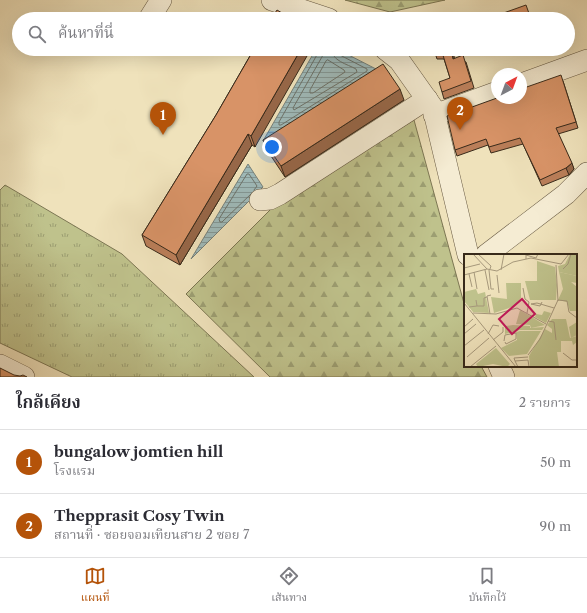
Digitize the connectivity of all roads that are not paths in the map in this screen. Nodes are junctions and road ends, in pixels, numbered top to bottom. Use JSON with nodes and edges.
{"nodes":[{"id":1,"x":161,"y":0,"type":"edge"},
{"id":2,"x":272,"y":0,"type":"edge"},
{"id":3,"x":153,"y":12,"type":"edge"},
{"id":4,"x":308,"y":12,"type":"edge"},
{"id":5,"x":394,"y":56,"type":"edge"},
{"id":6,"x":587,"y":60,"type":"edge"},
{"id":7,"x":527,"y":82,"type":"edge"},
{"id":8,"x":491,"y":93,"type":"edge"},
{"id":9,"x":430,"y":107,"type":"junction"},
{"id":10,"x":587,"y":173,"type":"edge"},
{"id":11,"x":260,"y":200,"type":"dead end"},
{"id":12,"x":468,"y":254,"type":"edge"},
{"id":13,"x":487,"y":254,"type":"edge"},
{"id":14,"x":0,"y":365,"type":"edge"},
{"id":15,"x":499,"y":367,"type":"edge"},
{"id":16,"x":24,"y":377,"type":"edge"},
{"id":17,"x":504,"y":377,"type":"edge"}],
"edges":[{"from":1,"to":3,"type":"street"},
{"from":2,"to":4,"type":"street"},
{"from":5,"to":9,"type":"street"},
{"from":6,"to":7,"type":"street"},
{"from":8,"to":9,"type":"street"},
{"from":9,"to":11,"type":"street"},
{"from":9,"to":12,"type":"street"},
{"from":10,"to":13,"type":"street"},
{"from":14,"to":16,"type":"street"},
{"from":15,"to":17,"type":"street"}]}
